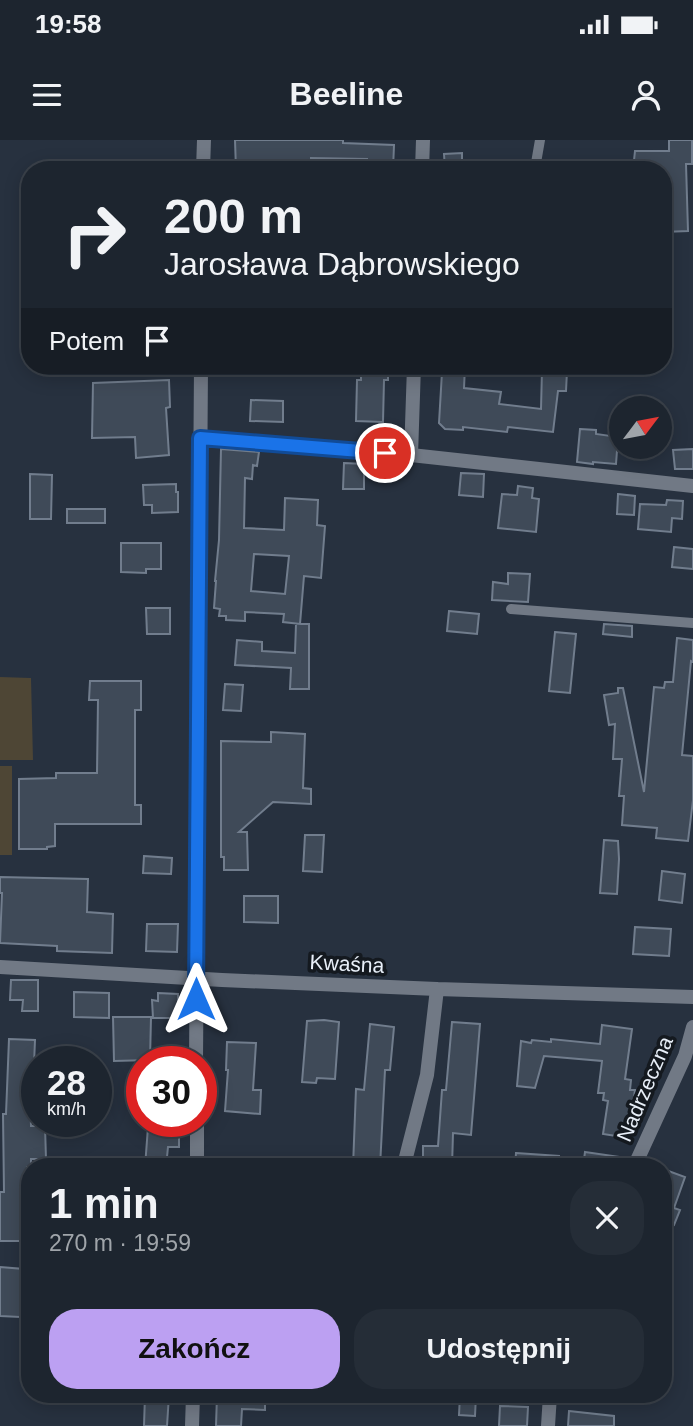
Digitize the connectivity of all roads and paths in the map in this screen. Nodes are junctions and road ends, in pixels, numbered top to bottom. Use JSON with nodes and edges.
{"nodes":[{"id":1,"x":204,"y":140,"type":"edge"},
{"id":2,"x":423,"y":140,"type":"edge"},
{"id":3,"x":540,"y":140,"type":"edge"},
{"id":4,"x":203,"y":161,"type":"edge"},
{"id":5,"x":422,"y":161,"type":"edge"},
{"id":6,"x":536,"y":161,"type":"edge"},
{"id":7,"x":201,"y":375,"type":"edge"},
{"id":8,"x":414,"y":375,"type":"edge"},
{"id":9,"x":200,"y":438,"type":"junction"},
{"id":10,"x":411,"y":455,"type":"junction"},
{"id":11,"x":693,"y":486,"type":"edge"},
{"id":12,"x":511,"y":609,"type":"dead end"},
{"id":13,"x":693,"y":623,"type":"edge"},
{"id":14,"x":0,"y":967,"type":"edge"},
{"id":15,"x":196,"y":978,"type":"junction"},
{"id":16,"x":437,"y":989,"type":"junction"},
{"id":17,"x":693,"y":998,"type":"edge"},
{"id":18,"x":693,"y":1027,"type":"edge"},
{"id":19,"x":196,"y":1046,"type":"edge"},
{"id":20,"x":197,"y":1137,"type":"edge"},
{"id":21,"x":197,"y":1158,"type":"edge"},
{"id":22,"x":406,"y":1158,"type":"edge"},
{"id":23,"x":638,"y":1158,"type":"edge"},
{"id":24,"x":193,"y":1403,"type":"edge"},
{"id":25,"x":549,"y":1403,"type":"edge"},
{"id":26,"x":192,"y":1426,"type":"edge"},
{"id":27,"x":548,"y":1426,"type":"edge"}],
"edges":[{"from":1,"to":4,"type":"street"},
{"from":2,"to":5,"type":"street"},
{"from":3,"to":6,"type":"lane"},
{"from":7,"to":9,"type":"street"},
{"from":8,"to":10,"type":"street"},
{"from":9,"to":10,"type":"street"},
{"from":9,"to":15,"type":"street"},
{"from":10,"to":11,"type":"street"},
{"from":12,"to":13,"type":"lane"},
{"from":14,"to":15,"type":"street","name":"Kwaśna"},
{"from":15,"to":16,"type":"street","name":"Kwaśna"},
{"from":15,"to":19,"type":"street"},
{"from":16,"to":17,"type":"street","name":"Kwaśna"},
{"from":16,"to":22,"type":"street"},
{"from":18,"to":23,"type":"street","name":"Nadrzeczna"},
{"from":20,"to":21,"type":"street"},
{"from":24,"to":26,"type":"street"},
{"from":25,"to":27,"type":"street"}]}
